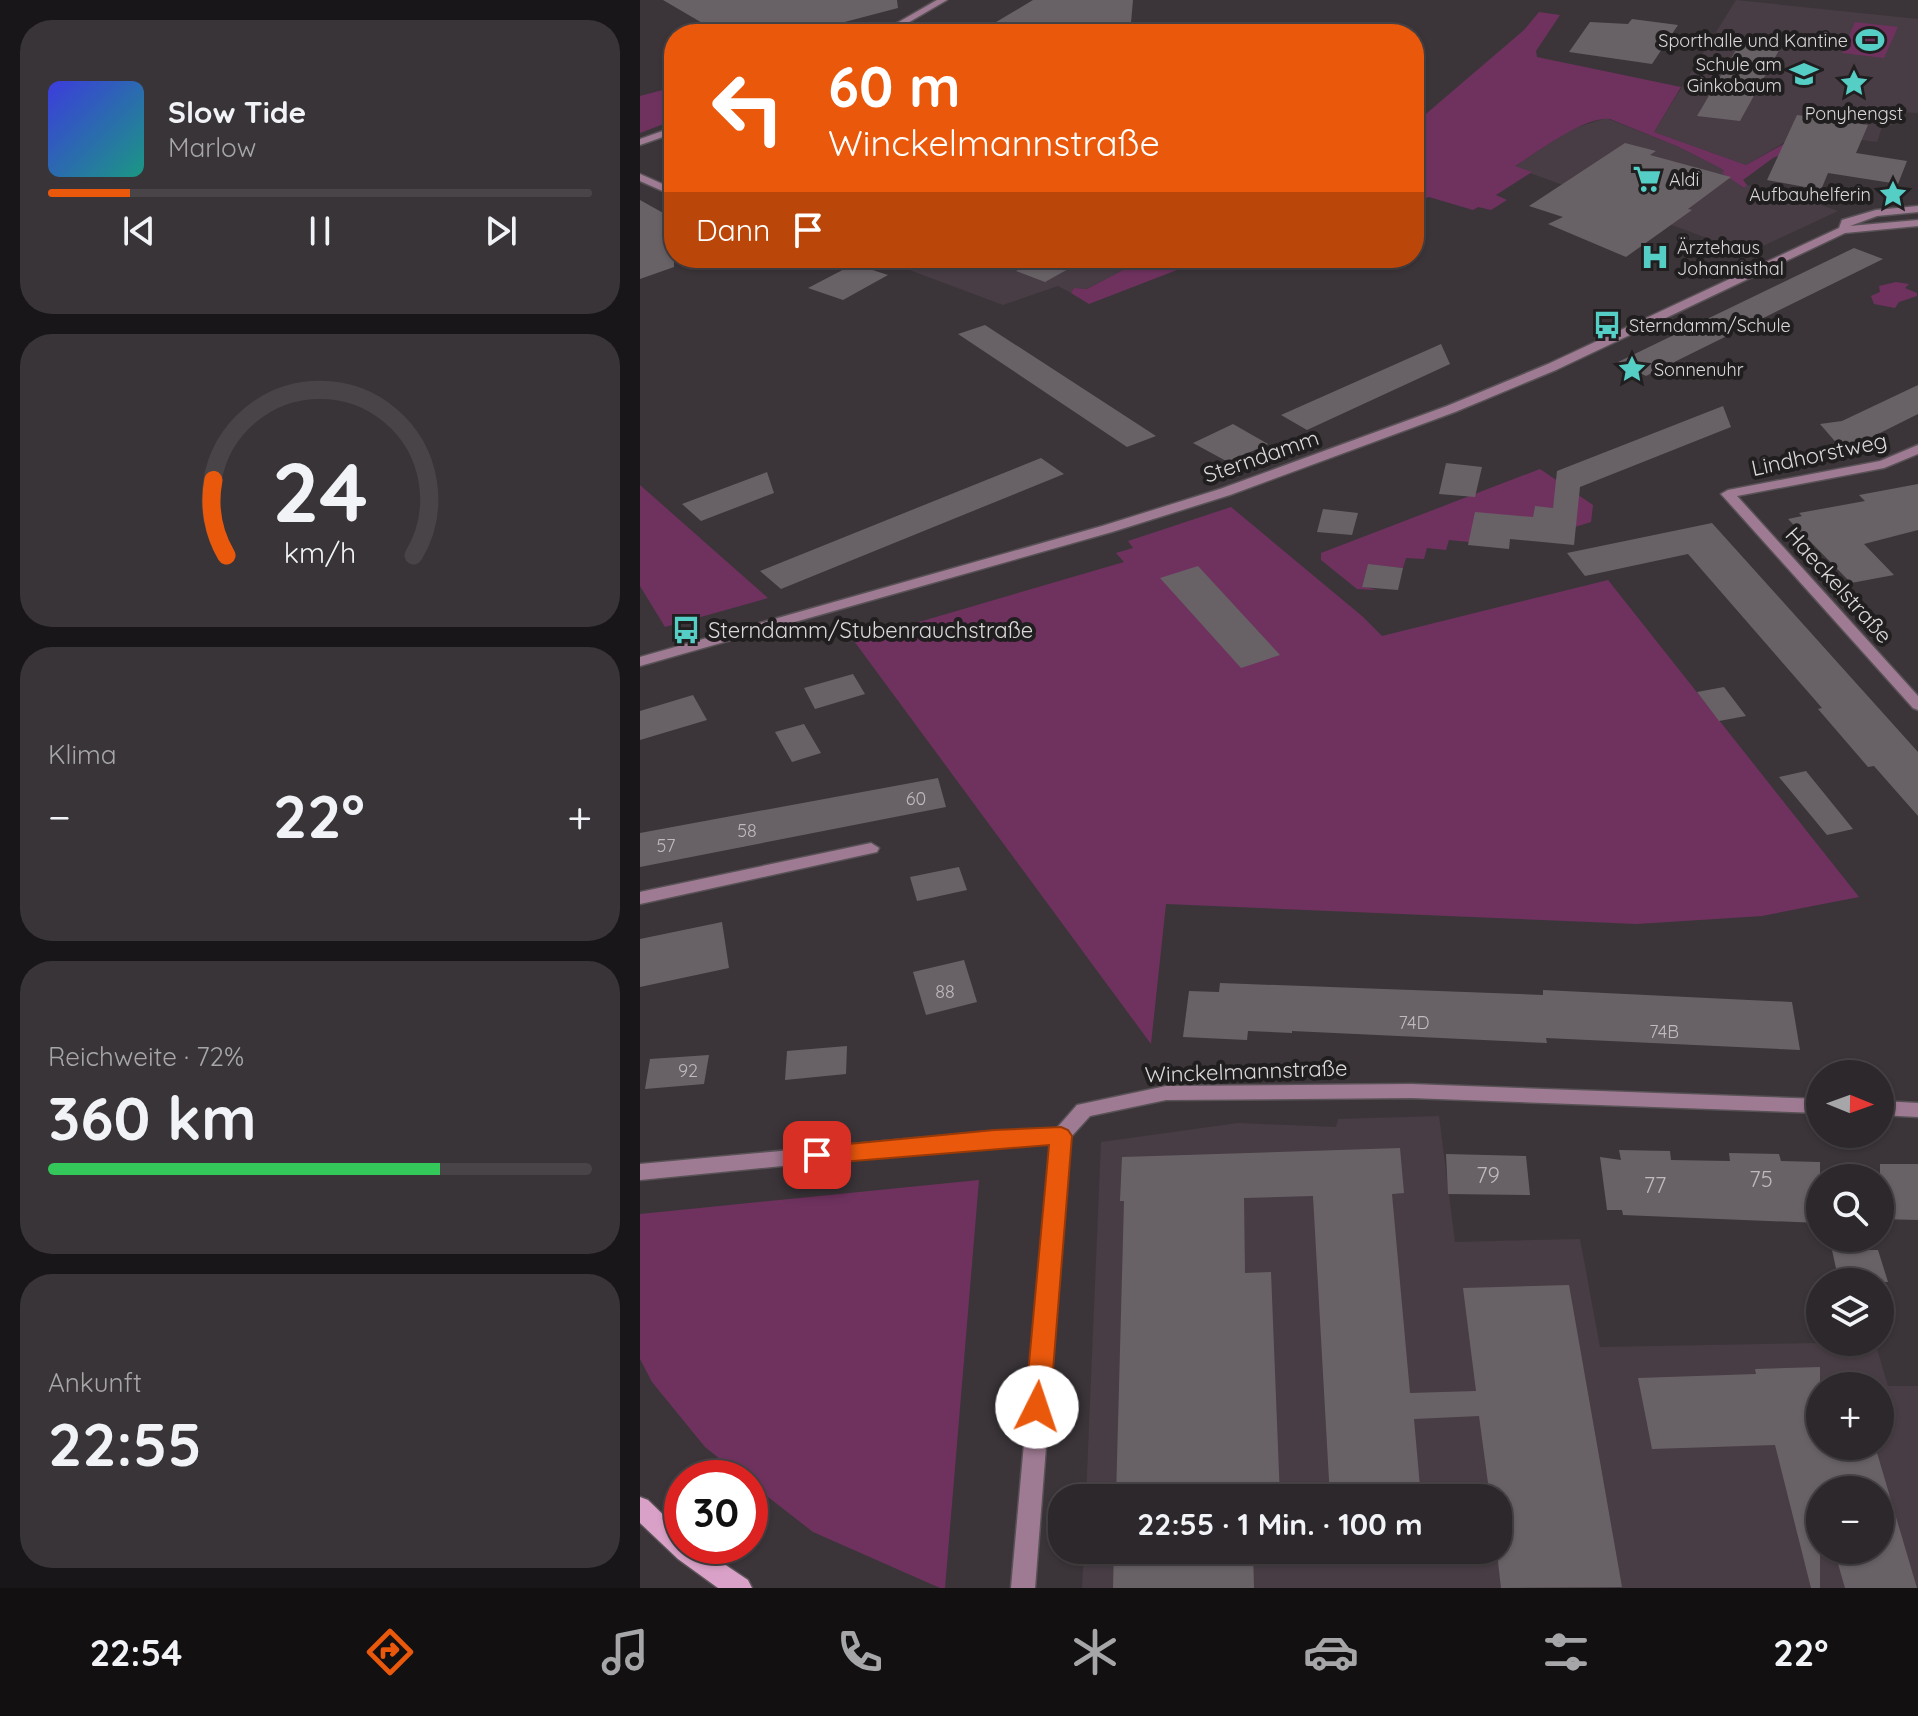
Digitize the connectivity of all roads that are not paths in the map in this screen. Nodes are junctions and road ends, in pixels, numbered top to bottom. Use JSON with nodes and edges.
{"nodes":[{"id":1,"x":943,"y":0,"type":"edge"},
{"id":2,"x":901,"y":24,"type":"edge"},
{"id":3,"x":664,"y":134,"type":"edge"},
{"id":4,"x":640,"y":142,"type":"edge"},
{"id":5,"x":640,"y":177,"type":"edge"},
{"id":6,"x":664,"y":188,"type":"edge"},
{"id":7,"x":1918,"y":209,"type":"edge"},
{"id":8,"x":1918,"y":223,"type":"edge"},
{"id":9,"x":1843,"y":230,"type":"junction"},
{"id":10,"x":1918,"y":449,"type":"edge"},
{"id":11,"x":1728,"y":494,"type":"joint"},
{"id":12,"x":640,"y":661,"type":"edge"},
{"id":13,"x":1918,"y":705,"type":"edge"},
{"id":14,"x":871,"y":848,"type":"dead end"},
{"id":15,"x":640,"y":898,"type":"edge"},
{"id":16,"x":1806,"y":1105,"type":"edge"},
{"id":17,"x":1894,"y":1109,"type":"edge"},
{"id":18,"x":1918,"y":1110,"type":"edge"},
{"id":19,"x":1061,"y":1136,"type":"junction"},
{"id":20,"x":640,"y":1172,"type":"edge"},
{"id":21,"x":640,"y":1507,"type":"edge"},
{"id":22,"x":740,"y":1588,"type":"edge"},
{"id":23,"x":1023,"y":1588,"type":"edge"}],
"edges":[{"from":1,"to":2,"type":"street"},
{"from":3,"to":4,"type":"street"},
{"from":5,"to":6,"type":"street"},
{"from":7,"to":9,"type":"street","name":"Sterndamm"},
{"from":8,"to":9,"type":"street","name":"Sterndamm"},
{"from":9,"to":12,"type":"street","name":"Sterndamm"},
{"from":10,"to":11,"type":"street","name":"Lindhorstweg"},
{"from":11,"to":13,"type":"street","name":"Haeckelstraße"},
{"from":14,"to":15,"type":"street"},
{"from":16,"to":19,"type":"street","name":"Winckelmannstraße"},
{"from":17,"to":18,"type":"street"},
{"from":19,"to":20,"type":"street"},
{"from":19,"to":23,"type":"street"},
{"from":21,"to":22,"type":"main road"}]}
